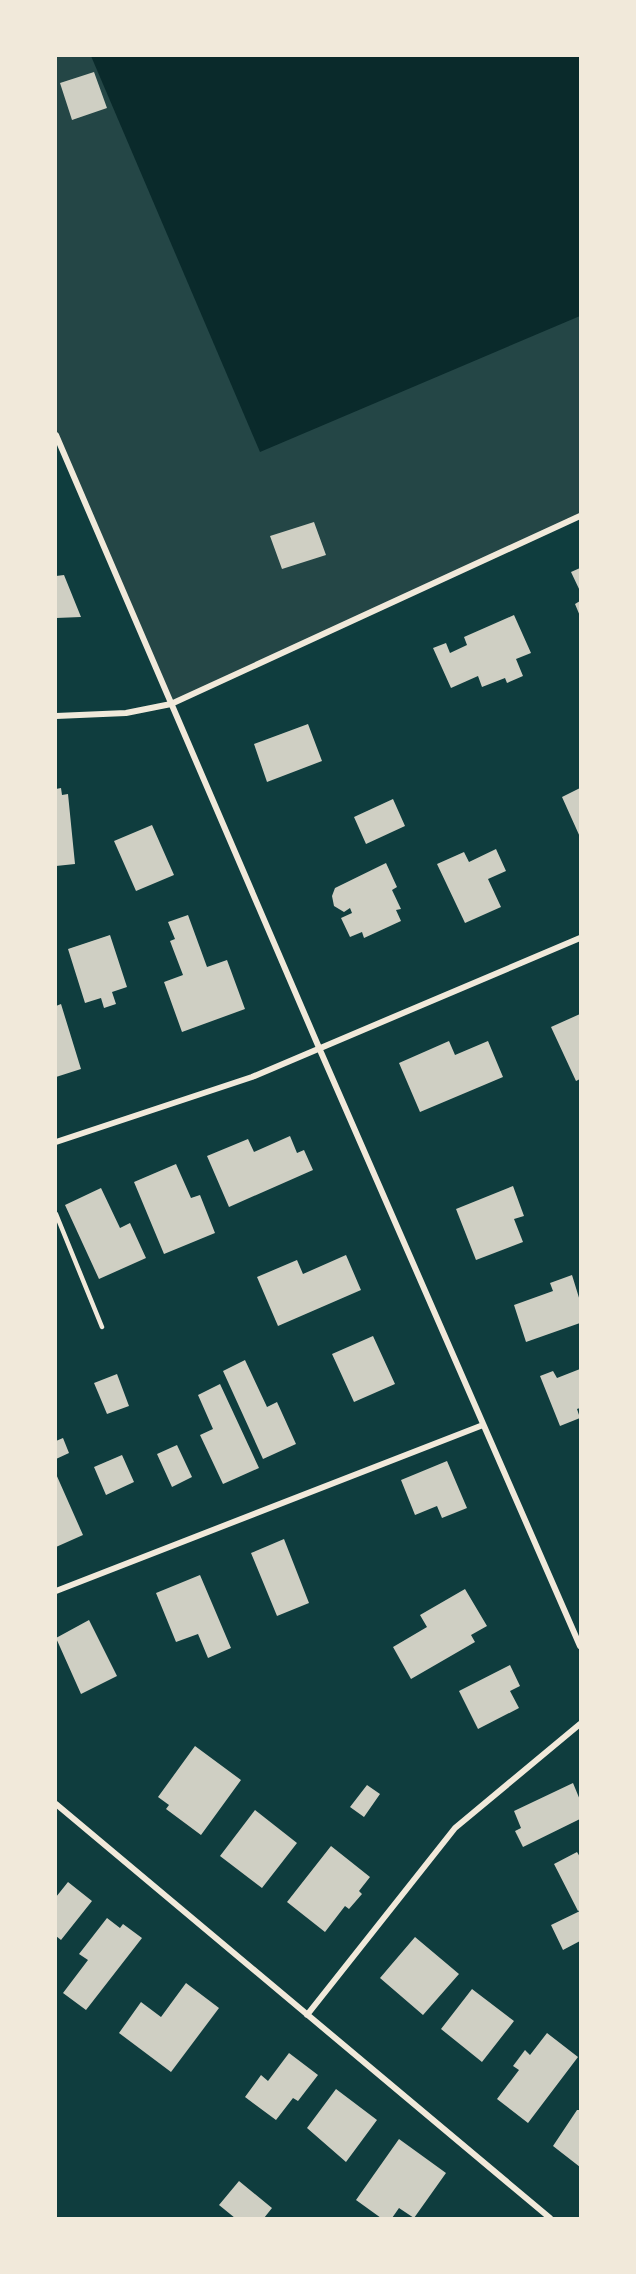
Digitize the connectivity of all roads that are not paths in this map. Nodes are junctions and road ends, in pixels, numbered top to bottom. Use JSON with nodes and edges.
{"nodes":[{"id":1,"x":56,"y":435,"type":"edge"},
{"id":2,"x":580,"y":516,"type":"edge"},
{"id":3,"x":171,"y":704,"type":"junction"},
{"id":4,"x":56,"y":716,"type":"edge"},
{"id":5,"x":580,"y":938,"type":"edge"},
{"id":6,"x":320,"y":1050,"type":"junction"},
{"id":7,"x":56,"y":1142,"type":"edge"},
{"id":8,"x":56,"y":1214,"type":"edge"},
{"id":9,"x":102,"y":1327,"type":"dead end"},
{"id":10,"x":483,"y":1425,"type":"junction"},
{"id":11,"x":56,"y":1591,"type":"edge"},
{"id":12,"x":580,"y":1646,"type":"edge"},
{"id":13,"x":580,"y":1724,"type":"edge"},
{"id":14,"x":56,"y":1804,"type":"edge"},
{"id":15,"x":307,"y":2015,"type":"junction"},
{"id":16,"x":550,"y":2218,"type":"edge"}],
"edges":[{"from":1,"to":3,"type":"street"},
{"from":2,"to":3,"type":"street"},
{"from":3,"to":4,"type":"street"},
{"from":3,"to":6,"type":"street"},
{"from":5,"to":6,"type":"street"},
{"from":6,"to":7,"type":"street"},
{"from":6,"to":10,"type":"street"},
{"from":8,"to":9,"type":"lane"},
{"from":10,"to":11,"type":"street"},
{"from":10,"to":12,"type":"street"},
{"from":13,"to":15,"type":"street"},
{"from":14,"to":15,"type":"street"},
{"from":15,"to":16,"type":"street"}]}
